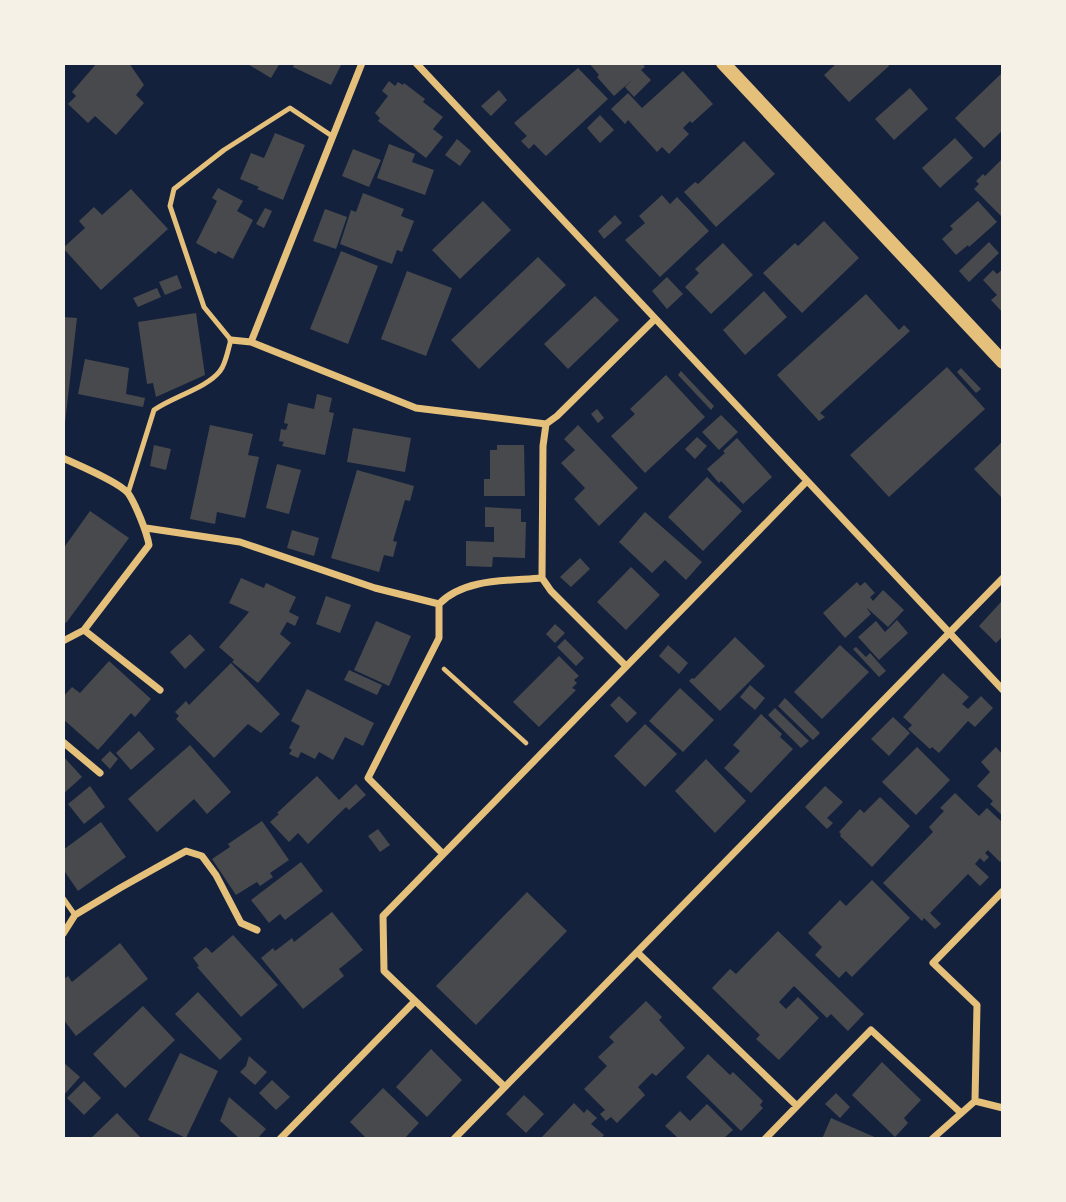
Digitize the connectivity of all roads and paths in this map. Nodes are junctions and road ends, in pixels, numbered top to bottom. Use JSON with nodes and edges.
{"nodes":[{"id":1,"x":362,"y":63,"type":"edge"},
{"id":2,"x":416,"y":63,"type":"edge"},
{"id":3,"x":723,"y":63,"type":"edge"},
{"id":4,"x":332,"y":136,"type":"junction"},
{"id":5,"x":655,"y":319,"type":"junction"},
{"id":6,"x":231,"y":340,"type":"junction"},
{"id":7,"x":251,"y":342,"type":"junction"},
{"id":8,"x":1003,"y":362,"type":"edge"},
{"id":9,"x":546,"y":424,"type":"junction"},
{"id":10,"x":63,"y":458,"type":"edge"},
{"id":11,"x":807,"y":481,"type":"junction"},
{"id":12,"x":128,"y":493,"type":"junction"},
{"id":13,"x":146,"y":528,"type":"junction"},
{"id":14,"x":542,"y":578,"type":"junction"},
{"id":15,"x":1003,"y":578,"type":"edge"},
{"id":16,"x":439,"y":604,"type":"junction"},
{"id":17,"x":84,"y":630,"type":"junction"},
{"id":18,"x":949,"y":634,"type":"junction"},
{"id":19,"x":63,"y":641,"type":"edge"},
{"id":20,"x":431,"y":655,"type":"junction"},
{"id":21,"x":626,"y":666,"type":"junction"},
{"id":22,"x":160,"y":690,"type":"dead end"},
{"id":23,"x":1003,"y":690,"type":"edge"},
{"id":24,"x":63,"y":742,"type":"edge"},
{"id":25,"x":539,"y":755,"type":"junction"},
{"id":26,"x":100,"y":773,"type":"dead end"},
{"id":27,"x":443,"y":854,"type":"junction"},
{"id":28,"x":1003,"y":891,"type":"edge"},
{"id":29,"x":63,"y":898,"type":"edge"},
{"id":30,"x":75,"y":915,"type":"junction"},
{"id":31,"x":257,"y":930,"type":"dead end"},
{"id":32,"x":63,"y":934,"type":"edge"},
{"id":33,"x":638,"y":953,"type":"junction"},
{"id":34,"x":415,"y":1002,"type":"junction"},
{"id":35,"x":504,"y":1086,"type":"junction"},
{"id":36,"x":975,"y":1101,"type":"junction"},
{"id":37,"x":797,"y":1106,"type":"junction"},
{"id":38,"x":1003,"y":1108,"type":"edge"},
{"id":39,"x":960,"y":1112,"type":"junction"},
{"id":40,"x":280,"y":1139,"type":"edge"},
{"id":41,"x":454,"y":1139,"type":"edge"},
{"id":42,"x":765,"y":1139,"type":"edge"},
{"id":43,"x":932,"y":1139,"type":"edge"}],
"edges":[{"from":1,"to":4,"type":"street"},
{"from":2,"to":5,"type":"street"},
{"from":3,"to":8,"type":"main road"},
{"from":4,"to":6,"type":"lane"},
{"from":4,"to":7,"type":"street"},
{"from":5,"to":9,"type":"street"},
{"from":5,"to":11,"type":"street"},
{"from":6,"to":7,"type":"street"},
{"from":6,"to":12,"type":"lane"},
{"from":7,"to":9,"type":"street"},
{"from":9,"to":14,"type":"street"},
{"from":10,"to":12,"type":"street"},
{"from":11,"to":18,"type":"street"},
{"from":11,"to":21,"type":"street"},
{"from":12,"to":13,"type":"street"},
{"from":13,"to":16,"type":"street"},
{"from":13,"to":17,"type":"street"},
{"from":14,"to":16,"type":"street"},
{"from":14,"to":21,"type":"street"},
{"from":15,"to":18,"type":"street"},
{"from":16,"to":20,"type":"street"},
{"from":17,"to":19,"type":"street"},
{"from":17,"to":22,"type":"street"},
{"from":18,"to":23,"type":"street"},
{"from":18,"to":33,"type":"street"},
{"from":20,"to":25,"type":"path"},
{"from":20,"to":27,"type":"street"},
{"from":21,"to":25,"type":"street"},
{"from":24,"to":26,"type":"street"},
{"from":25,"to":27,"type":"street"},
{"from":27,"to":34,"type":"street"},
{"from":28,"to":36,"type":"street"},
{"from":29,"to":30,"type":"lane"},
{"from":30,"to":31,"type":"street"},
{"from":30,"to":32,"type":"street"},
{"from":33,"to":35,"type":"street"},
{"from":33,"to":37,"type":"street"},
{"from":34,"to":35,"type":"street"},
{"from":34,"to":40,"type":"street"},
{"from":35,"to":41,"type":"street"},
{"from":36,"to":38,"type":"street"},
{"from":36,"to":39,"type":"street"},
{"from":37,"to":39,"type":"street"},
{"from":37,"to":42,"type":"street"},
{"from":39,"to":43,"type":"street"}]}
